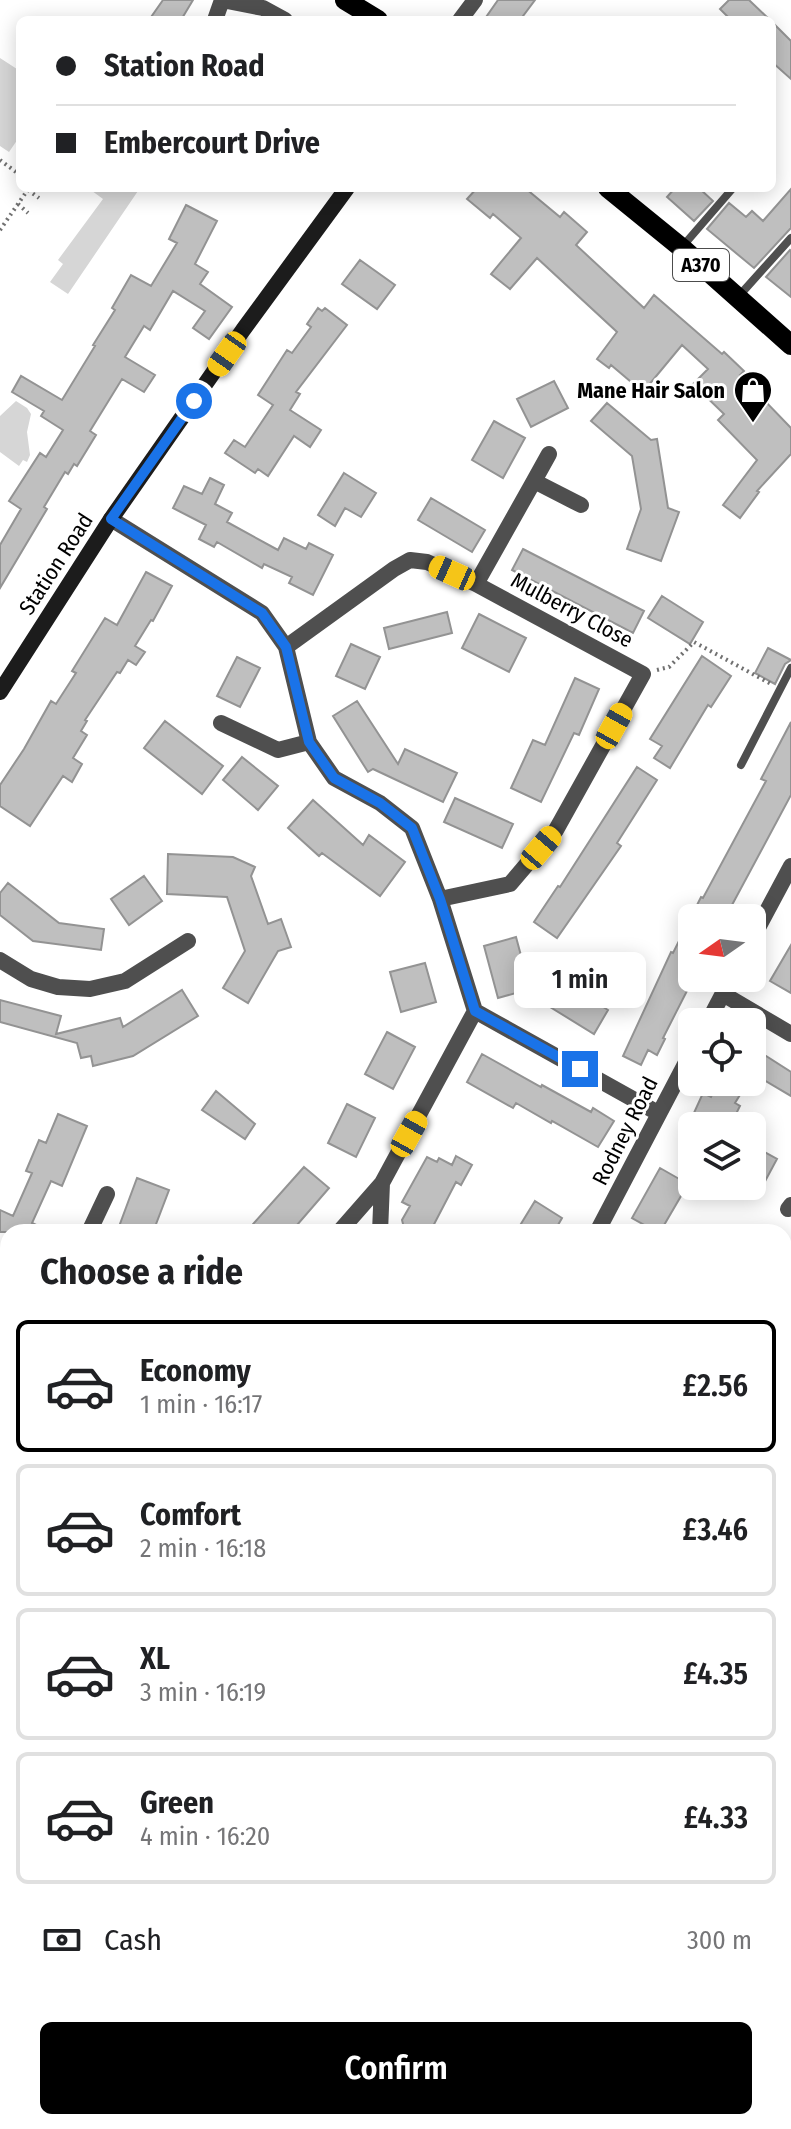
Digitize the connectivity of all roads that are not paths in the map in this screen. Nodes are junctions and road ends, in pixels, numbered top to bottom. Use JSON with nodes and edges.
{"nodes":[{"id":1,"x":222,"y":0,"type":"edge"},
{"id":2,"x":345,"y":0,"type":"edge"},
{"id":3,"x":278,"y":16,"type":"edge"},
{"id":4,"x":371,"y":16,"type":"edge"},
{"id":5,"x":344,"y":192,"type":"edge"},
{"id":6,"x":613,"y":192,"type":"edge"},
{"id":7,"x":730,"y":192,"type":"edge"},
{"id":8,"x":791,"y":238,"type":"edge"},
{"id":9,"x":681,"y":248,"type":"junction"},
{"id":10,"x":738,"y":297,"type":"junction"},
{"id":11,"x":791,"y":345,"type":"edge"},
{"id":12,"x":549,"y":454,"type":"dead end"},
{"id":13,"x":534,"y":481,"type":"junction"},
{"id":14,"x":581,"y":505,"type":"dead end"},
{"id":15,"x":111,"y":519,"type":"junction"},
{"id":16,"x":476,"y":584,"type":"junction"},
{"id":17,"x":286,"y":647,"type":"junction"},
{"id":18,"x":791,"y":668,"type":"edge"},
{"id":19,"x":788,"y":680,"type":"edge"},
{"id":20,"x":0,"y":692,"type":"edge"},
{"id":21,"x":221,"y":723,"type":"dead end"},
{"id":22,"x":309,"y":742,"type":"junction"},
{"id":23,"x":741,"y":765,"type":"dead end"},
{"id":24,"x":791,"y":866,"type":"edge"},
{"id":25,"x":440,"y":899,"type":"junction"},
{"id":26,"x":766,"y":913,"type":"edge"},
{"id":27,"x":188,"y":941,"type":"dead end"},
{"id":28,"x":0,"y":960,"type":"edge"},
{"id":29,"x":723,"y":994,"type":"joint"},
{"id":30,"x":716,"y":1008,"type":"edge"},
{"id":31,"x":475,"y":1011,"type":"junction"},
{"id":32,"x":791,"y":1034,"type":"edge"},
{"id":33,"x":678,"y":1077,"type":"edge"},
{"id":34,"x":658,"y":1113,"type":"junction"},
{"id":35,"x":382,"y":1183,"type":"junction"},
{"id":36,"x":107,"y":1194,"type":"dead end"},
{"id":37,"x":93,"y":1224,"type":"edge"},
{"id":38,"x":346,"y":1224,"type":"edge"},
{"id":39,"x":380,"y":1224,"type":"edge"},
{"id":40,"x":601,"y":1224,"type":"edge"}],
"edges":[{"from":1,"to":3,"type":"street"},
{"from":2,"to":4,"type":"main road"},
{"from":5,"to":15,"type":"street","name":"Station Road"},
{"from":6,"to":9,"type":"main road","number":"A370"},
{"from":7,"to":9,"type":"lane"},
{"from":8,"to":10,"type":"lane"},
{"from":9,"to":10,"type":"main road","number":"A370"},
{"from":10,"to":11,"type":"main road","number":"A370"},
{"from":12,"to":13,"type":"street"},
{"from":13,"to":14,"type":"street"},
{"from":13,"to":16,"type":"street"},
{"from":15,"to":17,"type":"street"},
{"from":15,"to":20,"type":"street","name":"Station Road"},
{"from":16,"to":17,"type":"street","name":"Mulberry Close"},
{"from":16,"to":25,"type":"street","name":"Mulberry Close"},
{"from":17,"to":22,"type":"street"},
{"from":18,"to":19,"type":"lane"},
{"from":19,"to":23,"type":"lane"},
{"from":21,"to":22,"type":"street"},
{"from":22,"to":25,"type":"street"},
{"from":24,"to":26,"type":"street"},
{"from":25,"to":31,"type":"street"},
{"from":27,"to":28,"type":"street"},
{"from":29,"to":30,"type":"street"},
{"from":29,"to":32,"type":"street"},
{"from":31,"to":34,"type":"street"},
{"from":31,"to":35,"type":"street"},
{"from":33,"to":34,"type":"street","name":"Rodney Road"},
{"from":34,"to":40,"type":"street","name":"Rodney Road"},
{"from":35,"to":38,"type":"street"},
{"from":35,"to":39,"type":"street"},
{"from":36,"to":37,"type":"street"}]}
